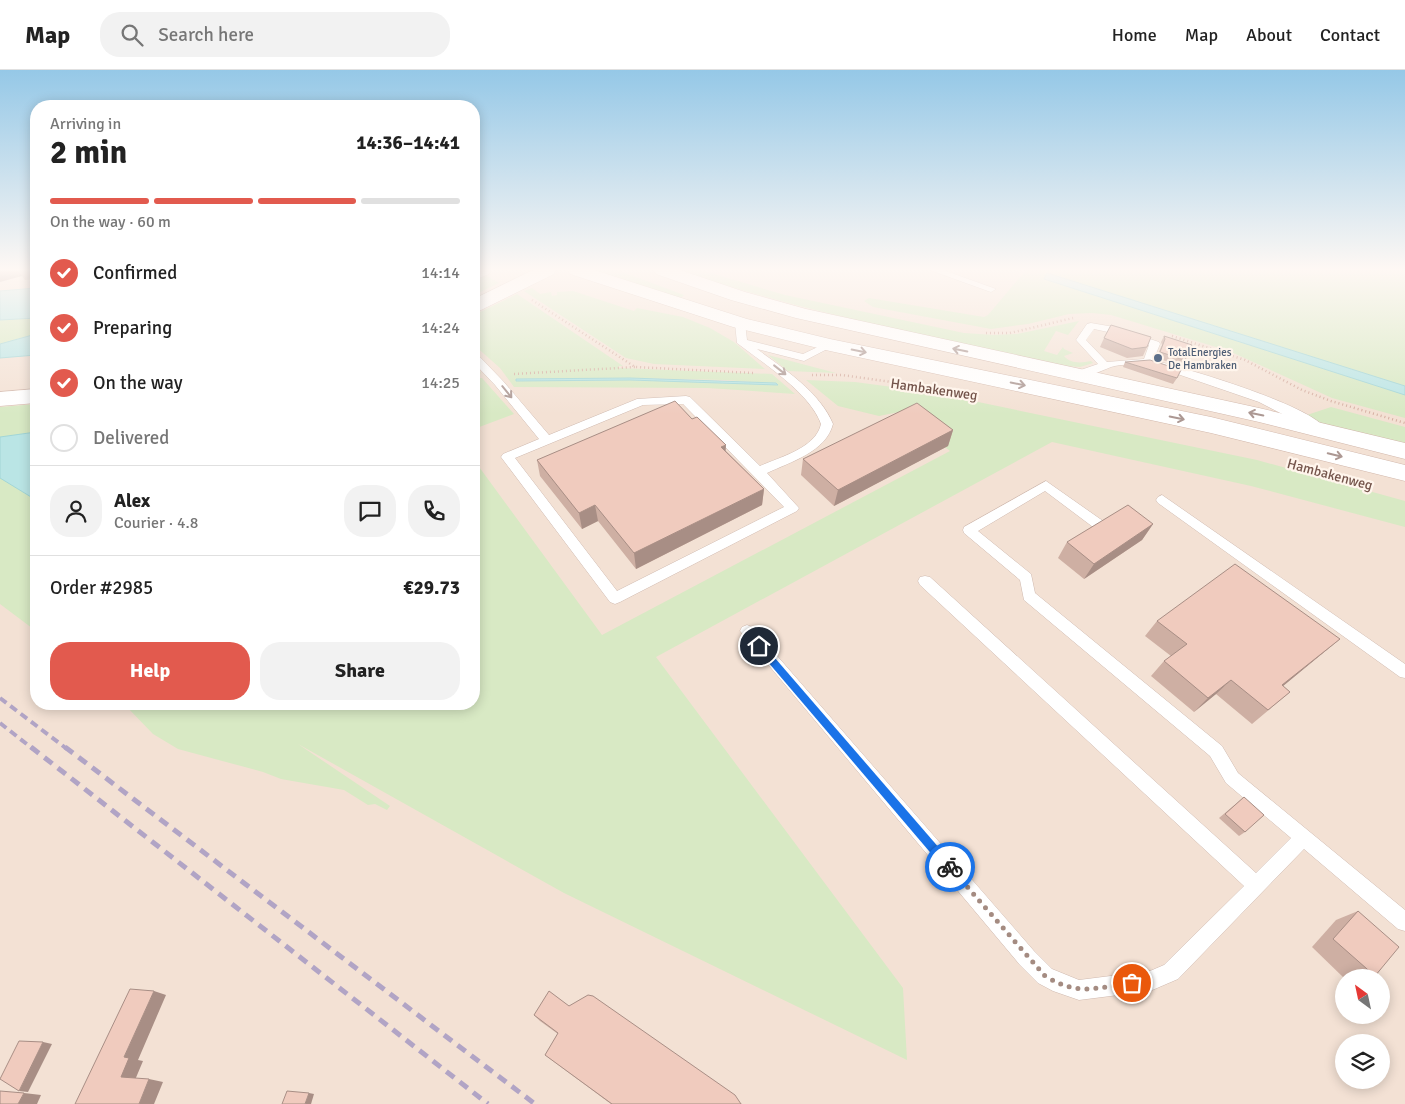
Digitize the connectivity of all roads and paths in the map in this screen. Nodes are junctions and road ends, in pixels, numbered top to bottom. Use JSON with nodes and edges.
{"nodes":[{"id":1,"x":560,"y":318,"type":"edge"},
{"id":2,"x":704,"y":318,"type":"edge"},
{"id":3,"x":822,"y":318,"type":"edge"},
{"id":4,"x":1072,"y":318,"type":"edge"},
{"id":5,"x":740,"y":332,"type":"junction"},
{"id":6,"x":981,"y":332,"type":"dead end"},
{"id":7,"x":1171,"y":336,"type":"edge"},
{"id":8,"x":1148,"y":361,"type":"junction"},
{"id":9,"x":480,"y":363,"type":"edge"},
{"id":10,"x":1105,"y":366,"type":"junction"},
{"id":11,"x":635,"y":367,"type":"junction"},
{"id":12,"x":491,"y":375,"type":"junction"},
{"id":13,"x":786,"y":375,"type":"junction"},
{"id":14,"x":1076,"y":375,"type":"junction"},
{"id":15,"x":925,"y":387,"type":"dead end"},
{"id":16,"x":30,"y":396,"type":"edge"},
{"id":17,"x":0,"y":399,"type":"edge"},
{"id":18,"x":1405,"y":423,"type":"edge"},
{"id":19,"x":1322,"y":430,"type":"junction"},
{"id":20,"x":547,"y":441,"type":"junction"},
{"id":21,"x":1405,"y":451,"type":"edge"},
{"id":22,"x":759,"y":472,"type":"junction"},
{"id":23,"x":1405,"y":473,"type":"edge"},
{"id":24,"x":1162,"y":500,"type":"dead end"},
{"id":25,"x":1098,"y":524,"type":"edge"},
{"id":26,"x":924,"y":581,"type":"dead end"},
{"id":27,"x":746,"y":630,"type":"dead end"},
{"id":28,"x":1405,"y":672,"type":"edge"},
{"id":29,"x":1303,"y":838,"type":"junction"},
{"id":30,"x":1256,"y":885,"type":"junction"},
{"id":31,"x":1405,"y":922,"type":"edge"}],
"edges":[{"from":1,"to":11,"type":"path","name":"Hambakenweg"},
{"from":2,"to":5,"type":"main road","name":"Hambakenweg"},
{"from":14,"to":3,"type":"main road","one_way":true},
{"from":4,"to":6,"type":"path"},
{"from":5,"to":13,"type":"lane","one_way":true},
{"from":5,"to":23,"type":"main road","name":"Hambakenweg","one_way":true},
{"from":7,"to":18,"type":"path"},
{"from":8,"to":10,"type":"lane"},
{"from":8,"to":10,"type":"lane"},
{"from":8,"to":19,"type":"lane"},
{"from":9,"to":12,"type":"lane"},
{"from":10,"to":14,"type":"lane"},
{"from":11,"to":12,"type":"path"},
{"from":11,"to":13,"type":"path","name":"Hambakenweg"},
{"from":12,"to":20,"type":"lane","one_way":true},
{"from":13,"to":15,"type":"path","name":"Hambakenweg"},
{"from":13,"to":22,"type":"lane"},
{"from":19,"to":14,"type":"main road","one_way":true},
{"from":16,"to":17,"type":"main road"},
{"from":19,"to":21,"type":"main road"},
{"from":20,"to":22,"type":"lane"},
{"from":20,"to":22,"type":"lane"},
{"from":24,"to":28,"type":"lane"},
{"from":25,"to":29,"type":"lane"},
{"from":26,"to":30,"type":"lane"},
{"from":27,"to":30,"type":"lane"},
{"from":29,"to":30,"type":"lane"},
{"from":29,"to":31,"type":"lane"}]}
